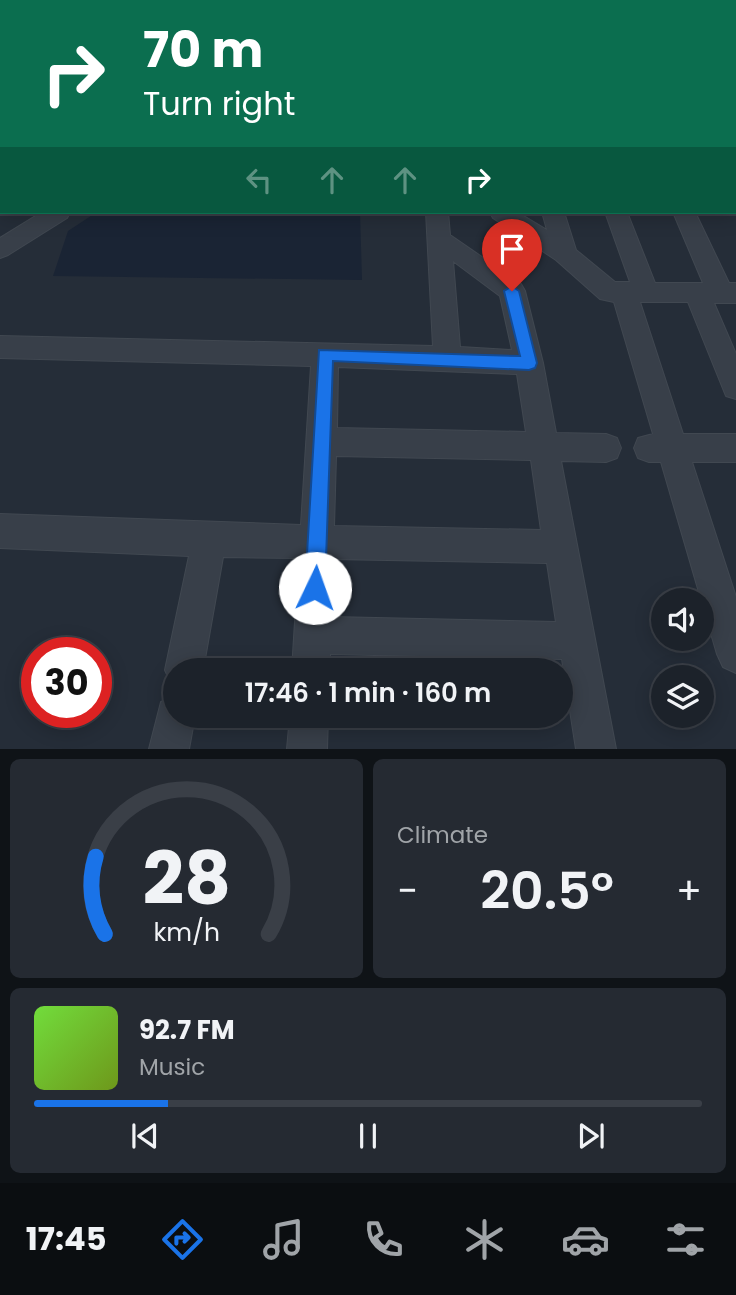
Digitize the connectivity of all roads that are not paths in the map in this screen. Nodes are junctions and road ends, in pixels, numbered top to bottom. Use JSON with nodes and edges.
{"nodes":[{"id":1,"x":56,"y":214,"type":"edge"},
{"id":2,"x":504,"y":214,"type":"edge"},
{"id":3,"x":554,"y":214,"type":"edge"},
{"id":4,"x":616,"y":214,"type":"edge"},
{"id":5,"x":685,"y":214,"type":"edge"},
{"id":6,"x":439,"y":226,"type":"edge"},
{"id":7,"x":0,"y":249,"type":"edge"},
{"id":8,"x":565,"y":254,"type":"junction"},
{"id":9,"x":635,"y":292,"type":"junction"},
{"id":10,"x":718,"y":292,"type":"edge"},
{"id":11,"x":0,"y":347,"type":"edge"},
{"id":12,"x":325,"y":355,"type":"junction"},
{"id":13,"x":447,"y":358,"type":"junction"},
{"id":14,"x":529,"y":363,"type":"junction"},
{"id":15,"x":736,"y":387,"type":"edge"},
{"id":16,"x":321,"y":442,"type":"junction"},
{"id":17,"x":661,"y":448,"type":"junction"},
{"id":18,"x":736,"y":448,"type":"edge"},
{"id":19,"x":544,"y":449,"type":"junction"},
{"id":20,"x":606,"y":449,"type":"dead end"},
{"id":21,"x":0,"y":531,"type":"edge"},
{"id":22,"x":209,"y":540,"type":"junction"},
{"id":23,"x":317,"y":542,"type":"junction"},
{"id":24,"x":561,"y":547,"type":"junction"},
{"id":25,"x":313,"y":635,"type":"junction"},
{"id":26,"x":578,"y":641,"type":"junction"},
{"id":27,"x":736,"y":653,"type":"edge"},
{"id":28,"x":186,"y":658,"type":"edge"},
{"id":29,"x":312,"y":658,"type":"edge"},
{"id":30,"x":173,"y":728,"type":"edge"},
{"id":31,"x":308,"y":728,"type":"edge"},
{"id":32,"x":169,"y":749,"type":"edge"},
{"id":33,"x":307,"y":749,"type":"edge"},
{"id":34,"x":596,"y":749,"type":"edge"}],
"edges":[{"from":1,"to":7,"type":"street"},
{"from":2,"to":8,"type":"street"},
{"from":3,"to":8,"type":"street"},
{"from":4,"to":9,"type":"street"},
{"from":5,"to":10,"type":"street"},
{"from":6,"to":13,"type":"street"},
{"from":6,"to":14,"type":"street"},
{"from":8,"to":9,"type":"street"},
{"from":9,"to":10,"type":"street"},
{"from":9,"to":17,"type":"street"},
{"from":10,"to":15,"type":"street"},
{"from":11,"to":12,"type":"street"},
{"from":12,"to":13,"type":"street"},
{"from":12,"to":16,"type":"street"},
{"from":13,"to":14,"type":"street"},
{"from":14,"to":19,"type":"street"},
{"from":16,"to":19,"type":"street"},
{"from":16,"to":23,"type":"street"},
{"from":17,"to":18,"type":"street"},
{"from":17,"to":27,"type":"street"},
{"from":19,"to":20,"type":"street"},
{"from":19,"to":24,"type":"street"},
{"from":21,"to":22,"type":"street"},
{"from":22,"to":23,"type":"street"},
{"from":22,"to":28,"type":"street"},
{"from":23,"to":24,"type":"street"},
{"from":23,"to":25,"type":"street"},
{"from":24,"to":26,"type":"street"},
{"from":25,"to":26,"type":"street"},
{"from":25,"to":29,"type":"street"},
{"from":26,"to":34,"type":"street"},
{"from":30,"to":32,"type":"street"},
{"from":31,"to":33,"type":"street"}]}
